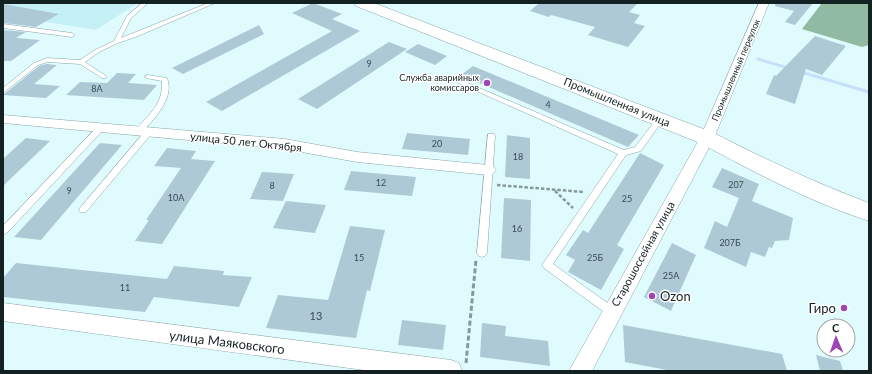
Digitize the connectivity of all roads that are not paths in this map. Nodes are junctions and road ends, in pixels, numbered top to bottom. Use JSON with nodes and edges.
{"nodes":[{"id":1,"x":145,"y":3,"type":"edge"},
{"id":2,"x":212,"y":3,"type":"edge"},
{"id":3,"x":361,"y":3,"type":"edge"},
{"id":4,"x":764,"y":3,"type":"edge"},
{"id":5,"x":3,"y":26,"type":"edge"},
{"id":6,"x":72,"y":36,"type":"dead end"},
{"id":7,"x":116,"y":42,"type":"junction"},
{"id":8,"x":81,"y":62,"type":"junction"},
{"id":9,"x":104,"y":77,"type":"dead end"},
{"id":10,"x":148,"y":77,"type":"dead end"},
{"id":11,"x":456,"y":80,"type":"dead end"},
{"id":12,"x":3,"y":91,"type":"edge"},
{"id":13,"x":660,"y":118,"type":"junction"},
{"id":14,"x":3,"y":119,"type":"edge"},
{"id":15,"x":101,"y":128,"type":"junction"},
{"id":16,"x":144,"y":132,"type":"junction"},
{"id":17,"x":491,"y":136,"type":"dead end"},
{"id":18,"x":707,"y":138,"type":"junction"},
{"id":19,"x":623,"y":153,"type":"junction"},
{"id":20,"x":487,"y":177,"type":"junction"},
{"id":21,"x":84,"y":210,"type":"dead end"},
{"id":22,"x":869,"y":212,"type":"edge"},
{"id":23,"x":3,"y":232,"type":"edge"},
{"id":24,"x":482,"y":253,"type":"road end"},
{"id":25,"x":3,"y":312,"type":"edge"},
{"id":26,"x":612,"y":312,"type":"junction"},
{"id":27,"x":451,"y":371,"type":"edge"},
{"id":28,"x":580,"y":371,"type":"edge"}],
"edges":[{"from":1,"to":7,"type":"lane"},
{"from":2,"to":7,"type":"lane"},
{"from":3,"to":13,"type":"street","name":"Промышленная улица"},
{"from":4,"to":18,"type":"street","name":"Промышленный переулок"},
{"from":5,"to":6,"type":"lane"},
{"from":7,"to":8,"type":"lane"},
{"from":8,"to":9,"type":"lane"},
{"from":8,"to":12,"type":"lane"},
{"from":10,"to":16,"type":"lane"},
{"from":11,"to":19,"type":"lane"},
{"from":13,"to":18,"type":"street","name":"Промышленная улица"},
{"from":13,"to":19,"type":"lane"},
{"from":14,"to":15,"type":"street","name":"улица 50 лет Октября"},
{"from":15,"to":16,"type":"street","name":"улица 50 лет Октября"},
{"from":15,"to":23,"type":"lane"},
{"from":16,"to":20,"type":"street","name":"улица 50 лет Октября"},
{"from":16,"to":21,"type":"lane"},
{"from":17,"to":20,"type":"lane"},
{"from":18,"to":22,"type":"street","name":"Промышленная улица"},
{"from":18,"to":26,"type":"street","name":"Старошоссейная улица"},
{"from":19,"to":26,"type":"lane"},
{"from":20,"to":24,"type":"lane"},
{"from":25,"to":27,"type":"street","name":"улица Маяковского"},
{"from":26,"to":28,"type":"street","name":"Старошоссейная улица"}]}
